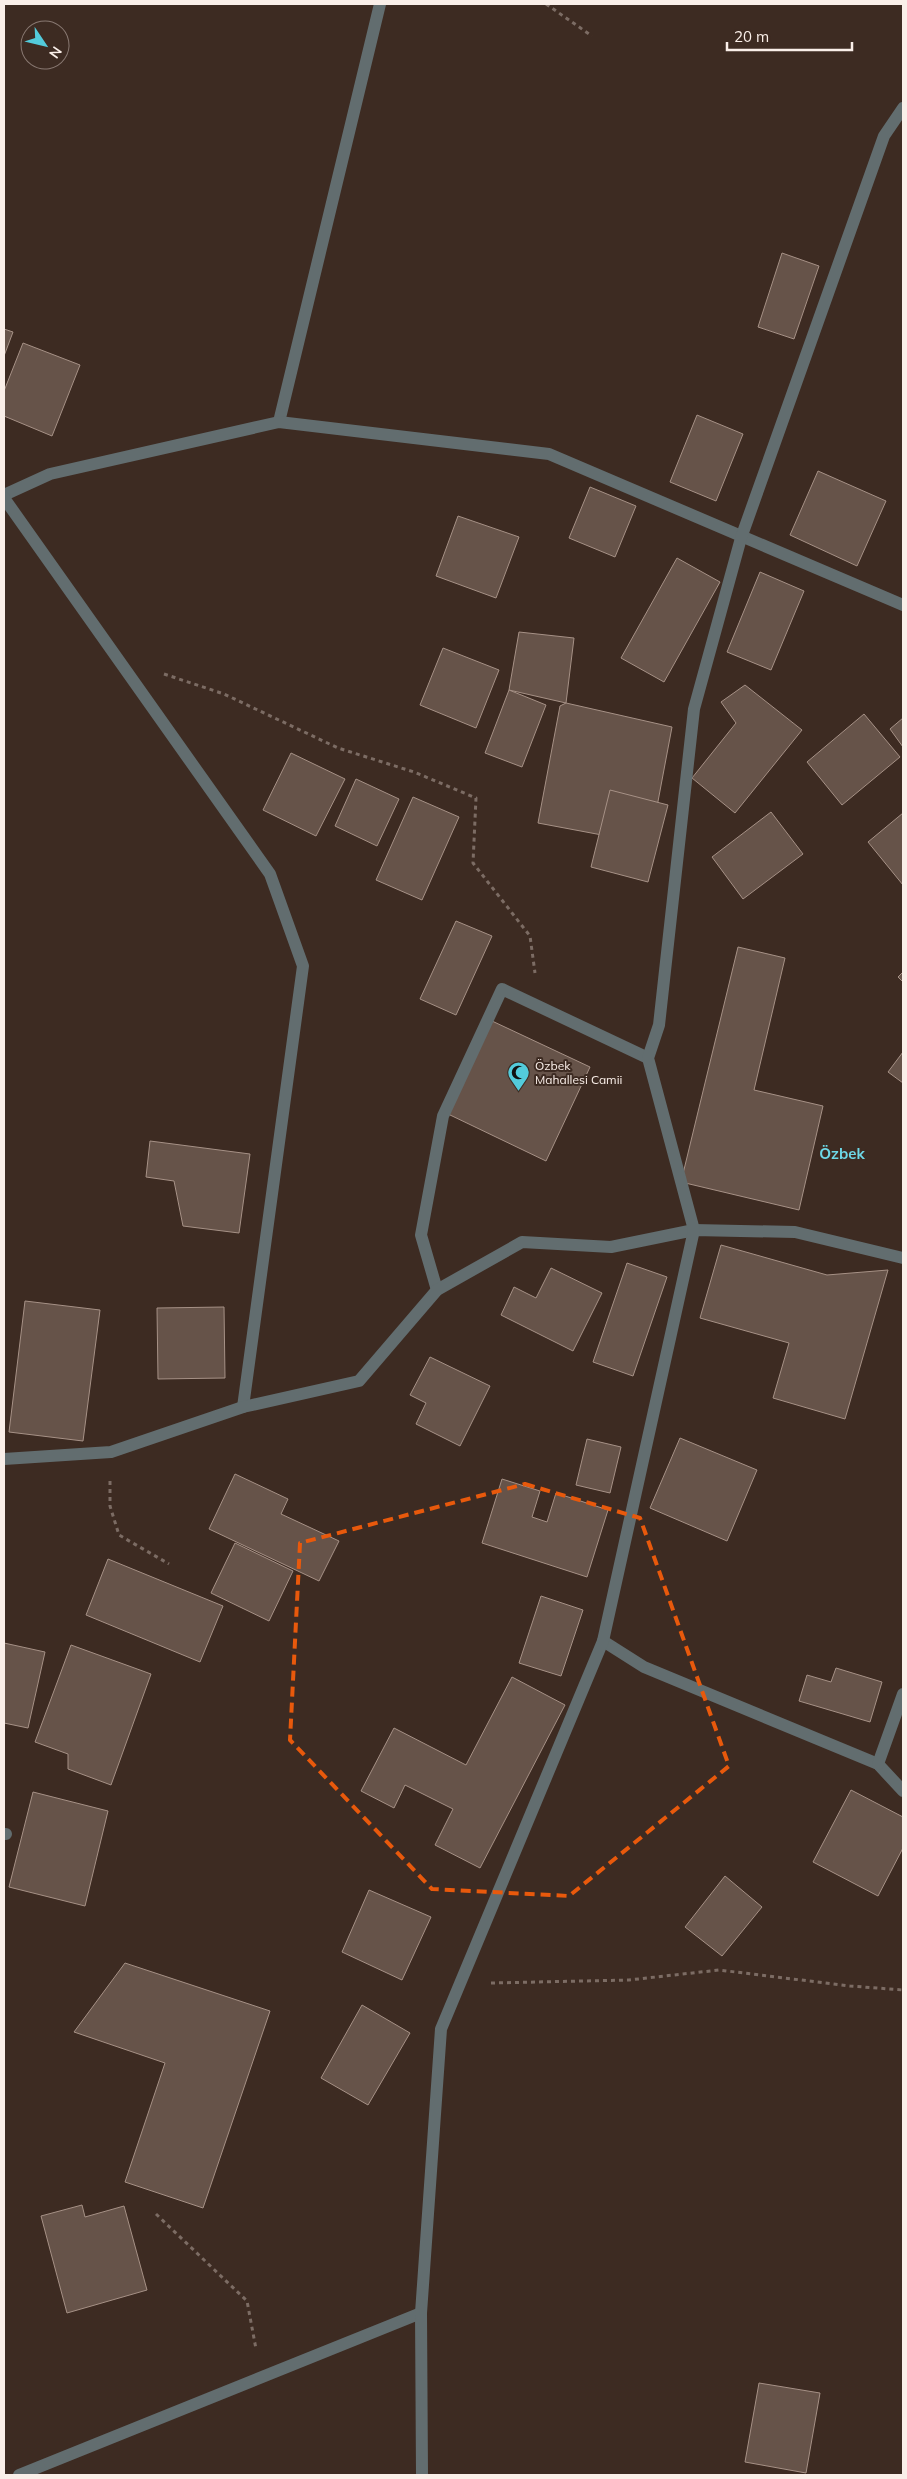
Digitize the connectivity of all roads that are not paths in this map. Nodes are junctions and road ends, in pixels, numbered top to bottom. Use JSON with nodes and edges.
{"nodes":[{"id":1,"x":380,"y":4,"type":"edge"},
{"id":2,"x":903,"y":108,"type":"edge"},
{"id":3,"x":279,"y":422,"type":"junction"},
{"id":4,"x":4,"y":497,"type":"edge"},
{"id":5,"x":741,"y":538,"type":"junction"},
{"id":6,"x":903,"y":605,"type":"edge"},
{"id":7,"x":648,"y":1058,"type":"junction"},
{"id":8,"x":694,"y":1230,"type":"junction"},
{"id":9,"x":903,"y":1258,"type":"edge"},
{"id":10,"x":437,"y":1290,"type":"junction"},
{"id":11,"x":243,"y":1407,"type":"junction"},
{"id":12,"x":4,"y":1459,"type":"edge"},
{"id":13,"x":603,"y":1641,"type":"junction"},
{"id":14,"x":903,"y":1694,"type":"edge"},
{"id":15,"x":878,"y":1764,"type":"junction"},
{"id":16,"x":903,"y":1791,"type":"edge"},
{"id":17,"x":421,"y":2312,"type":"junction"},
{"id":18,"x":20,"y":2475,"type":"edge"},
{"id":19,"x":422,"y":2475,"type":"edge"}],
"edges":[{"from":1,"to":3,"type":"street"},
{"from":2,"to":5,"type":"street"},
{"from":3,"to":4,"type":"street"},
{"from":3,"to":5,"type":"street"},
{"from":4,"to":11,"type":"street"},
{"from":5,"to":6,"type":"street"},
{"from":5,"to":7,"type":"street"},
{"from":7,"to":8,"type":"street"},
{"from":7,"to":10,"type":"street"},
{"from":8,"to":9,"type":"street"},
{"from":8,"to":10,"type":"street"},
{"from":8,"to":13,"type":"street"},
{"from":10,"to":11,"type":"street"},
{"from":11,"to":12,"type":"street"},
{"from":13,"to":15,"type":"street"},
{"from":13,"to":17,"type":"street"},
{"from":14,"to":15,"type":"street"},
{"from":15,"to":16,"type":"street"},
{"from":17,"to":18,"type":"street"},
{"from":17,"to":19,"type":"street"}]}
